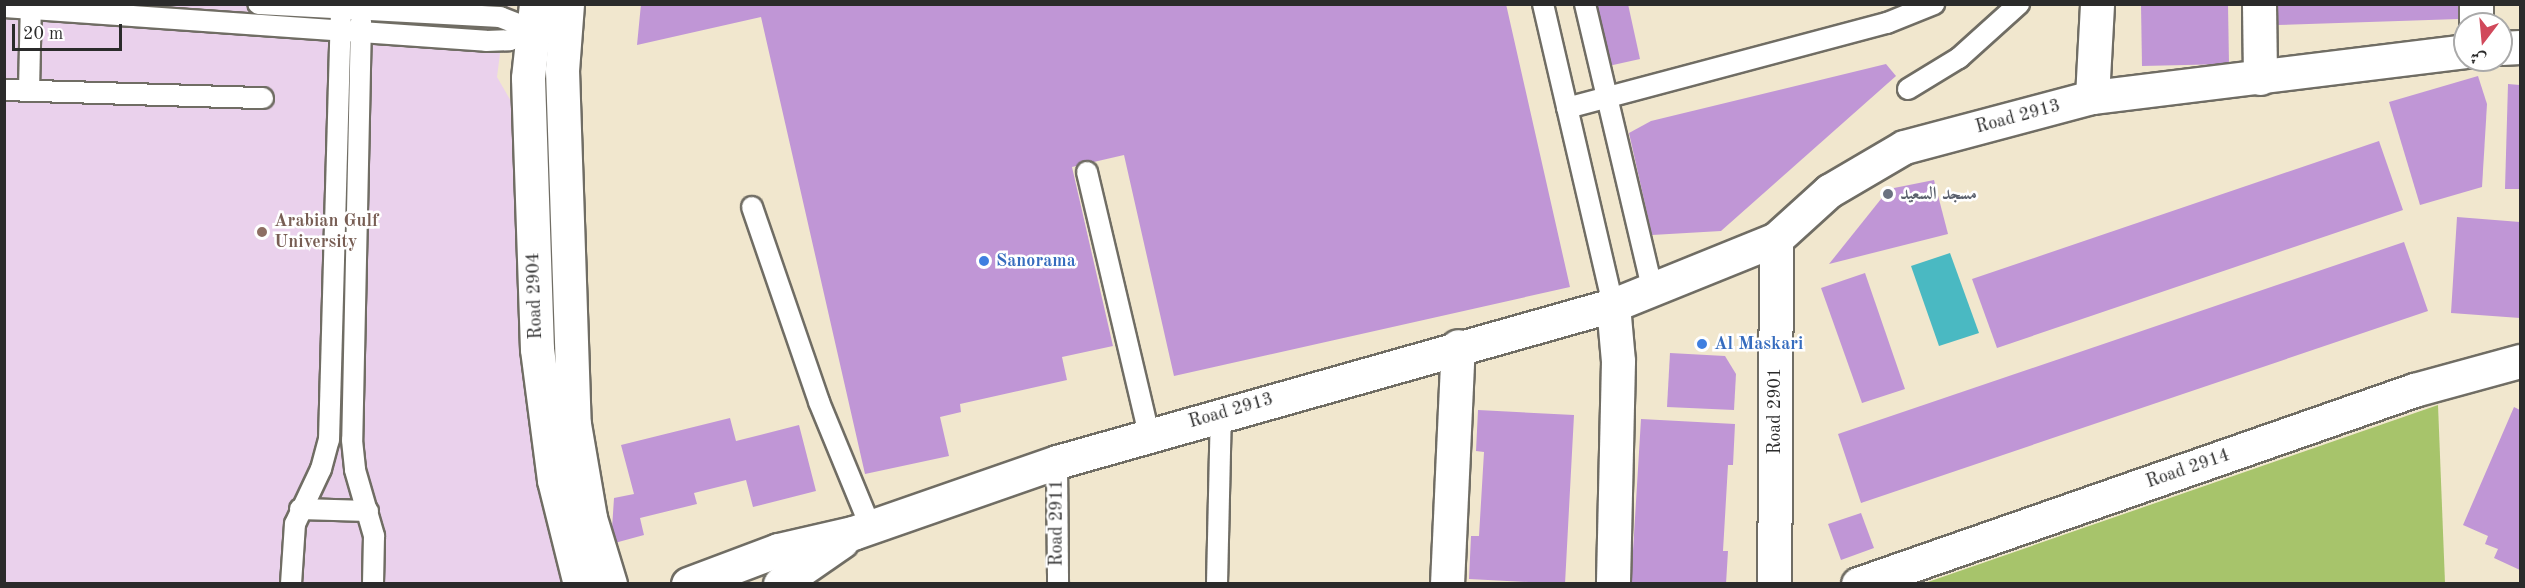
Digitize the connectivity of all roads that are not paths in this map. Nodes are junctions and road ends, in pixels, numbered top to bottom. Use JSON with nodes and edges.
{"nodes":[{"id":1,"x":258,"y":4,"type":"edge"},
{"id":2,"x":1544,"y":4,"type":"edge"},
{"id":3,"x":1585,"y":4,"type":"edge"},
{"id":4,"x":1934,"y":4,"type":"edge"},
{"id":5,"x":2019,"y":4,"type":"edge"},
{"id":6,"x":2097,"y":4,"type":"edge"},
{"id":7,"x":2259,"y":4,"type":"edge"},
{"id":8,"x":4,"y":7,"type":"edge"},
{"id":9,"x":31,"y":7,"type":"edge"},
{"id":10,"x":341,"y":10,"type":"junction"},
{"id":11,"x":362,"y":12,"type":"junction"},
{"id":12,"x":534,"y":17,"type":"edge"},
{"id":13,"x":566,"y":17,"type":"edge"},
{"id":14,"x":340,"y":30,"type":"junction"},
{"id":15,"x":361,"y":32,"type":"junction"},
{"id":16,"x":2453,"y":53,"type":"edge"},
{"id":17,"x":2260,"y":78,"type":"junction"},
{"id":18,"x":1908,"y":89,"type":"dead end"},
{"id":19,"x":4,"y":90,"type":"edge"},
{"id":20,"x":29,"y":90,"type":"junction"},
{"id":21,"x":2092,"y":97,"type":"junction"},
{"id":22,"x":263,"y":98,"type":"dead end"},
{"id":23,"x":1606,"y":99,"type":"junction"},
{"id":24,"x":1567,"y":108,"type":"junction"},
{"id":25,"x":1088,"y":172,"type":"dead end"},
{"id":26,"x":752,"y":207,"type":"dead end"},
{"id":27,"x":1776,"y":239,"type":"junction"},
{"id":28,"x":1653,"y":291,"type":"junction"},
{"id":29,"x":1613,"y":305,"type":"junction"},
{"id":30,"x":1458,"y":346,"type":"junction"},
{"id":31,"x":2520,"y":361,"type":"edge"},
{"id":32,"x":1221,"y":413,"type":"junction"},
{"id":33,"x":1149,"y":435,"type":"junction"},
{"id":34,"x":1057,"y":462,"type":"junction"},
{"id":35,"x":300,"y":509,"type":"junction"},
{"id":36,"x":368,"y":511,"type":"junction"},
{"id":37,"x":862,"y":530,"type":"junction"},
{"id":38,"x":291,"y":584,"type":"edge"},
{"id":39,"x":373,"y":584,"type":"edge"},
{"id":40,"x":580,"y":584,"type":"edge"},
{"id":41,"x":610,"y":584,"type":"edge"},
{"id":42,"x":688,"y":584,"type":"edge"},
{"id":43,"x":780,"y":584,"type":"edge"},
{"id":44,"x":1058,"y":584,"type":"edge"},
{"id":45,"x":1217,"y":584,"type":"edge"},
{"id":46,"x":1447,"y":584,"type":"edge"},
{"id":47,"x":1613,"y":584,"type":"edge"},
{"id":48,"x":1774,"y":584,"type":"edge"},
{"id":49,"x":1858,"y":584,"type":"edge"}],
"edges":[{"from":1,"to":10,"type":"lane"},
{"from":2,"to":24,"type":"lane"},
{"from":3,"to":23,"type":"lane"},
{"from":4,"to":23,"type":"lane"},
{"from":5,"to":18,"type":"lane"},
{"from":6,"to":21,"type":"street"},
{"from":7,"to":17,"type":"street"},
{"from":8,"to":9,"type":"lane"},
{"from":9,"to":14,"type":"lane"},
{"from":9,"to":20,"type":"lane"},
{"from":10,"to":11,"type":"lane"},
{"from":10,"to":14,"type":"lane"},
{"from":11,"to":12,"type":"lane"},
{"from":11,"to":15,"type":"lane"},
{"from":12,"to":13,"type":"street"},
{"from":12,"to":15,"type":"lane"},
{"from":12,"to":40,"type":"street","name":"Road 2904"},
{"from":13,"to":41,"type":"street","name":"Road 2904"},
{"from":14,"to":15,"type":"lane"},
{"from":14,"to":35,"type":"lane"},
{"from":15,"to":36,"type":"lane"},
{"from":16,"to":17,"type":"street","name":"Road 2913"},
{"from":17,"to":21,"type":"street","name":"Road 2913"},
{"from":19,"to":20,"type":"lane"},
{"from":20,"to":22,"type":"lane"},
{"from":21,"to":27,"type":"street","name":"Road 2913"},
{"from":23,"to":24,"type":"lane"},
{"from":23,"to":28,"type":"lane"},
{"from":24,"to":29,"type":"lane"},
{"from":25,"to":33,"type":"lane"},
{"from":26,"to":37,"type":"lane"},
{"from":27,"to":28,"type":"street","name":"Road 2913"},
{"from":27,"to":48,"type":"street","name":"Road 2901"},
{"from":28,"to":29,"type":"street","name":"Road 2913"},
{"from":29,"to":30,"type":"street","name":"Road 2913"},
{"from":29,"to":47,"type":"street"},
{"from":30,"to":32,"type":"street","name":"Road 2913"},
{"from":30,"to":46,"type":"street"},
{"from":31,"to":49,"type":"street","name":"Road 2914"},
{"from":32,"to":33,"type":"street","name":"Road 2913"},
{"from":32,"to":45,"type":"lane"},
{"from":33,"to":34,"type":"street","name":"Road 2913"},
{"from":34,"to":37,"type":"street","name":"Road 2913"},
{"from":34,"to":44,"type":"lane","name":"Road 2911"},
{"from":35,"to":36,"type":"lane"},
{"from":35,"to":38,"type":"lane"},
{"from":36,"to":39,"type":"lane"},
{"from":37,"to":42,"type":"street","name":"Road 2913"},
{"from":37,"to":43,"type":"street","name":"Road 2913"}]}
